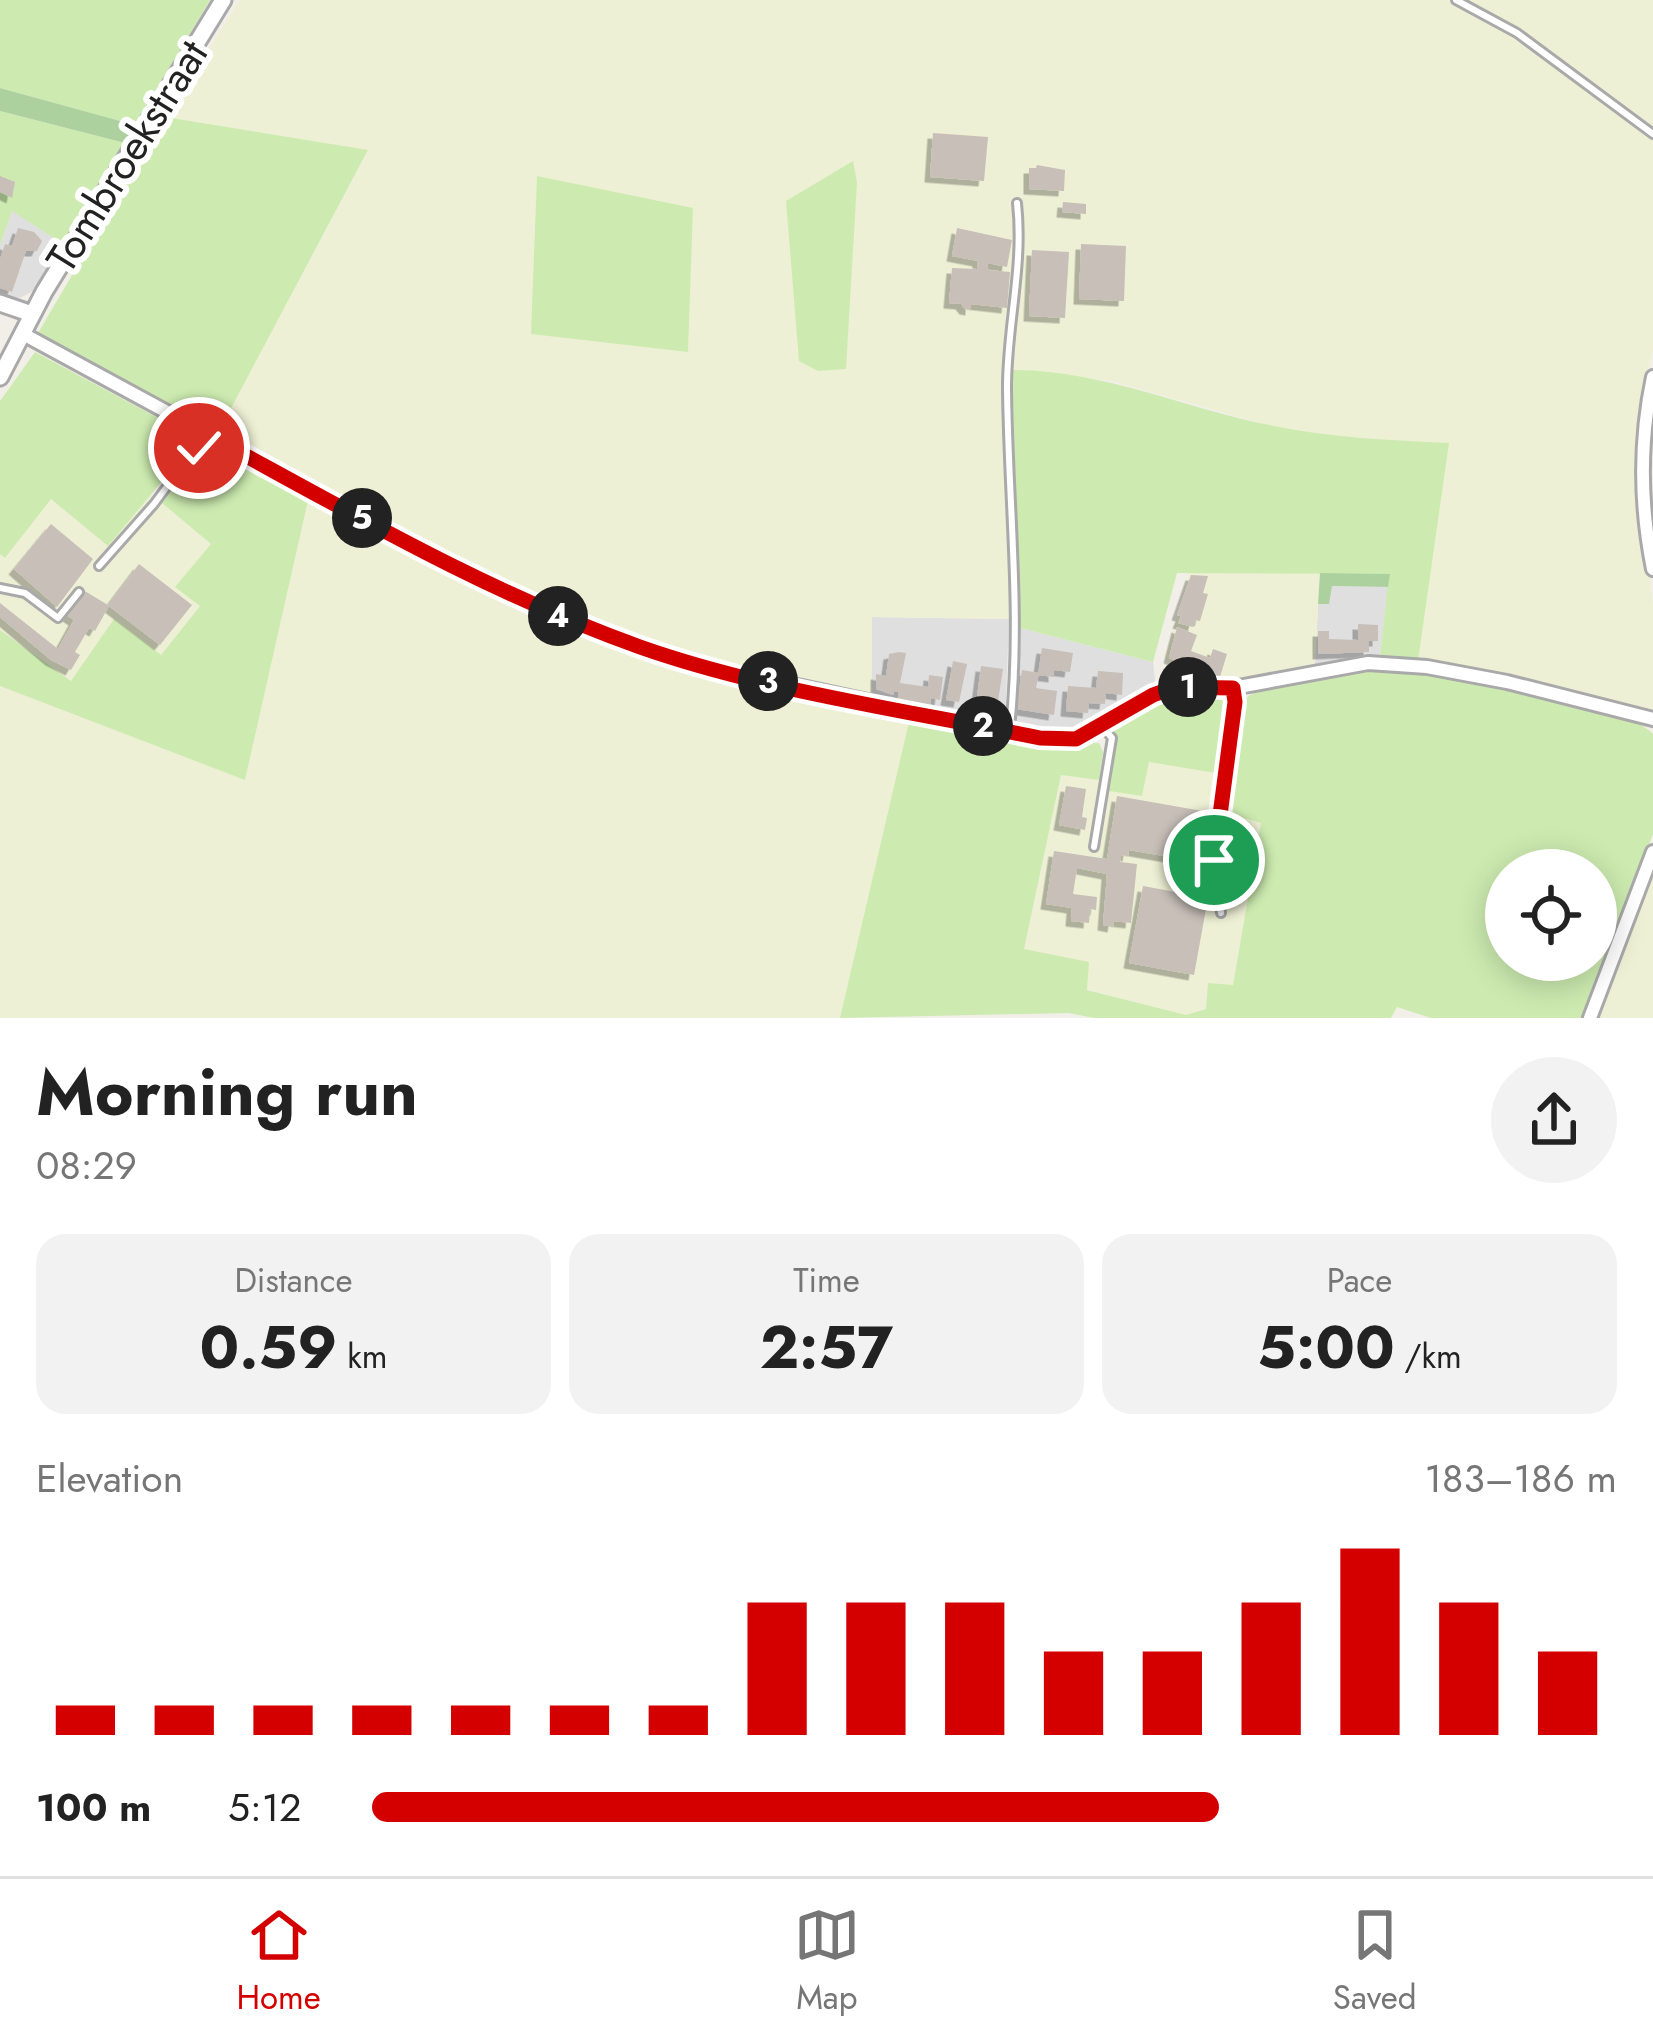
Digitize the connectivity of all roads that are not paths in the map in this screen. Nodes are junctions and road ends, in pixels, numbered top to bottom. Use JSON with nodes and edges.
{"nodes":[{"id":1,"x":223,"y":0,"type":"edge"},
{"id":2,"x":1456,"y":0,"type":"edge"},
{"id":3,"x":1653,"y":134,"type":"edge"},
{"id":4,"x":1017,"y":203,"type":"dead end"},
{"id":5,"x":0,"y":303,"type":"edge"},
{"id":6,"x":32,"y":314,"type":"junction"},
{"id":7,"x":25,"y":335,"type":"junction"},
{"id":8,"x":0,"y":377,"type":"edge"},
{"id":9,"x":1653,"y":377,"type":"edge"},
{"id":10,"x":206,"y":434,"type":"junction"},
{"id":11,"x":99,"y":566,"type":"dead end"},
{"id":12,"x":1653,"y":569,"type":"edge"},
{"id":13,"x":0,"y":588,"type":"edge"},
{"id":14,"x":79,"y":592,"type":"dead end"},
{"id":15,"x":1233,"y":688,"type":"junction"},
{"id":16,"x":1653,"y":719,"type":"edge"},
{"id":17,"x":1102,"y":726,"type":"junction"},
{"id":18,"x":1010,"y":731,"type":"junction"},
{"id":19,"x":1094,"y":847,"type":"dead end"},
{"id":20,"x":1653,"y":852,"type":"edge"},
{"id":21,"x":1221,"y":913,"type":"dead end"},
{"id":22,"x":1590,"y":1018,"type":"edge"}],
"edges":[{"from":1,"to":6,"type":"street","name":"Tombroekstraat"},
{"from":2,"to":3,"type":"lane"},
{"from":4,"to":18,"type":"lane"},
{"from":5,"to":6,"type":"street"},
{"from":6,"to":7,"type":"street","name":"Tombroekstraat"},
{"from":7,"to":8,"type":"street","name":"Tombroekstraat"},
{"from":7,"to":10,"type":"street"},
{"from":9,"to":12,"type":"street"},
{"from":10,"to":11,"type":"lane"},
{"from":10,"to":18,"type":"street"},
{"from":13,"to":14,"type":"lane"},
{"from":15,"to":16,"type":"street"},
{"from":15,"to":17,"type":"street"},
{"from":15,"to":21,"type":"lane"},
{"from":17,"to":18,"type":"street"},
{"from":17,"to":19,"type":"lane"},
{"from":20,"to":22,"type":"street"}]}
